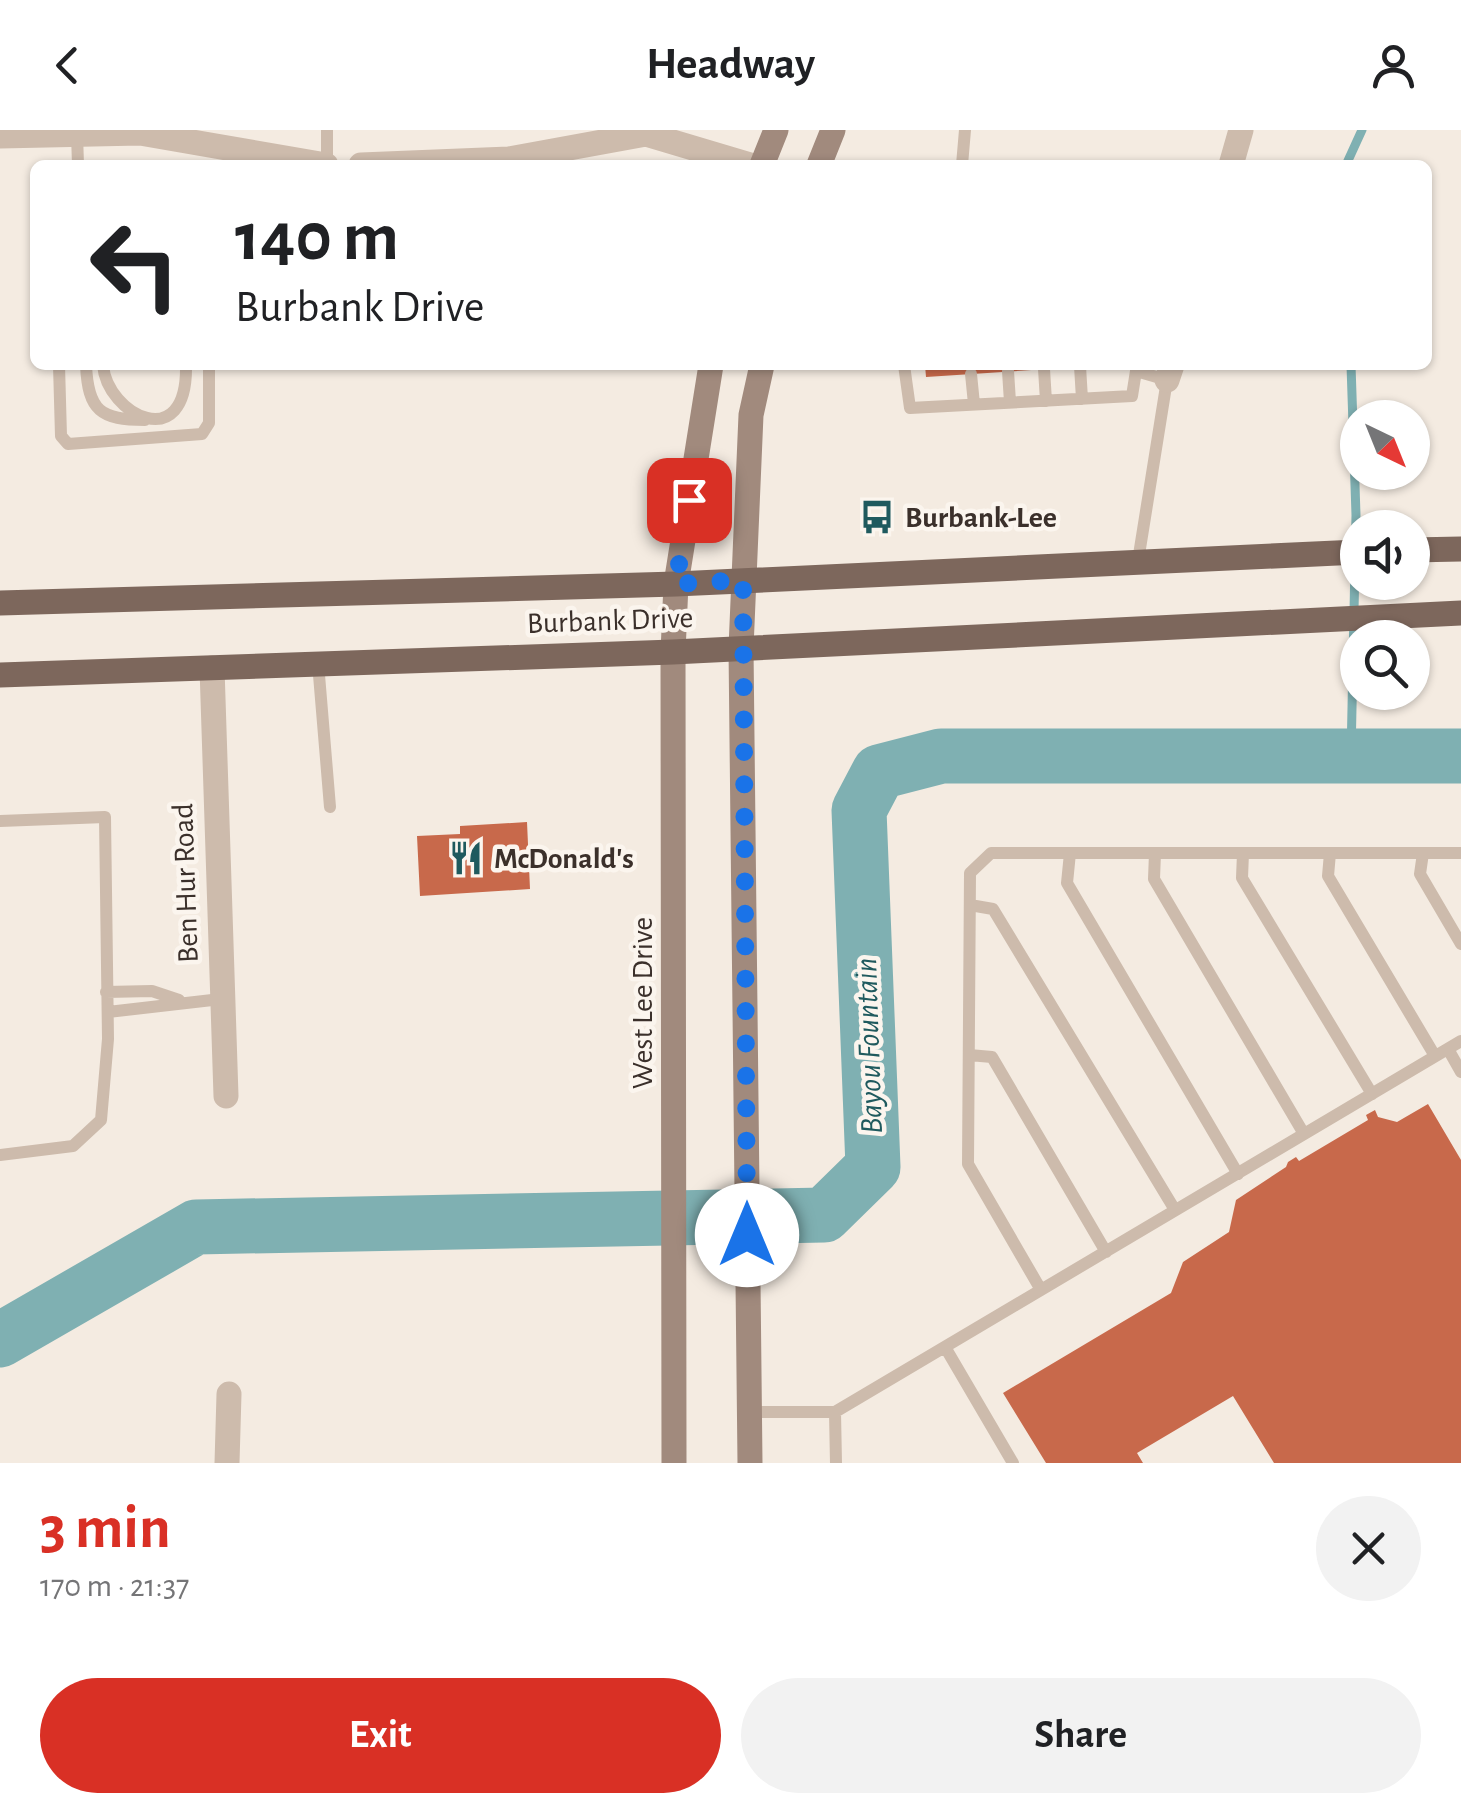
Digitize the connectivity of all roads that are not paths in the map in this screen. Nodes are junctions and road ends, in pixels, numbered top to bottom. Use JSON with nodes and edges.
{"nodes":[{"id":1,"x":327,"y":130,"type":"edge"},
{"id":2,"x":776,"y":130,"type":"edge"},
{"id":3,"x":833,"y":130,"type":"edge"},
{"id":4,"x":965,"y":130,"type":"edge"},
{"id":5,"x":1241,"y":130,"type":"edge"},
{"id":6,"x":77,"y":134,"type":"junction"},
{"id":7,"x":0,"y":136,"type":"edge"},
{"id":8,"x":576,"y":140,"type":"edge"},
{"id":9,"x":209,"y":156,"type":"edge"},
{"id":10,"x":78,"y":160,"type":"edge"},
{"id":11,"x":261,"y":160,"type":"edge"},
{"id":12,"x":326,"y":160,"type":"edge"},
{"id":13,"x":484,"y":160,"type":"edge"},
{"id":14,"x":733,"y":160,"type":"edge"},
{"id":15,"x":764,"y":160,"type":"edge"},
{"id":16,"x":821,"y":160,"type":"edge"},
{"id":17,"x":962,"y":160,"type":"edge"},
{"id":18,"x":1232,"y":160,"type":"edge"},
{"id":19,"x":59,"y":370,"type":"edge"},
{"id":20,"x":87,"y":370,"type":"edge"},
{"id":21,"x":104,"y":370,"type":"edge"},
{"id":22,"x":186,"y":370,"type":"edge"},
{"id":23,"x":209,"y":370,"type":"edge"},
{"id":24,"x":710,"y":370,"type":"edge"},
{"id":25,"x":761,"y":370,"type":"edge"},
{"id":26,"x":905,"y":370,"type":"edge"},
{"id":27,"x":1044,"y":370,"type":"edge"},
{"id":28,"x":1080,"y":370,"type":"edge"},
{"id":29,"x":1136,"y":370,"type":"edge"},
{"id":30,"x":1008,"y":372,"type":"dead end"},
{"id":31,"x":1170,"y":373,"type":"edge"},
{"id":32,"x":971,"y":374,"type":"dead end"},
{"id":33,"x":1082,"y":398,"type":"junction"},
{"id":34,"x":1046,"y":400,"type":"junction"},
{"id":35,"x":1010,"y":402,"type":"junction"},
{"id":36,"x":974,"y":404,"type":"junction"},
{"id":37,"x":153,"y":420,"type":"junction"},
{"id":38,"x":1461,"y":549,"type":"edge"},
{"id":39,"x":1430,"y":550,"type":"edge"},
{"id":40,"x":1340,"y":553,"type":"edge"},
{"id":41,"x":1138,"y":562,"type":"junction"},
{"id":42,"x":743,"y":580,"type":"junction"},
{"id":43,"x":676,"y":584,"type":"junction"},
{"id":44,"x":0,"y":604,"type":"edge"},
{"id":45,"x":1461,"y":614,"type":"edge"},
{"id":46,"x":741,"y":648,"type":"junction"},
{"id":47,"x":673,"y":652,"type":"junction"},
{"id":48,"x":318,"y":663,"type":"junction"},
{"id":49,"x":212,"y":668,"type":"junction"},
{"id":50,"x":0,"y":675,"type":"edge"},
{"id":51,"x":330,"y":807,"type":"dead end"},
{"id":52,"x":0,"y":822,"type":"edge"},
{"id":53,"x":1070,"y":853,"type":"junction"},
{"id":54,"x":1154,"y":853,"type":"junction"},
{"id":55,"x":1244,"y":853,"type":"junction"},
{"id":56,"x":1330,"y":853,"type":"junction"},
{"id":57,"x":1423,"y":853,"type":"junction"},
{"id":58,"x":1461,"y":853,"type":"edge"},
{"id":59,"x":970,"y":905,"type":"junction"},
{"id":60,"x":1461,"y":944,"type":"edge"},
{"id":61,"x":106,"y":992,"type":"junction"},
{"id":62,"x":221,"y":999,"type":"junction"},
{"id":63,"x":181,"y":1001,"type":"junction"},
{"id":64,"x":108,"y":1012,"type":"junction"},
{"id":65,"x":1461,"y":1041,"type":"edge"},
{"id":66,"x":1442,"y":1053,"type":"junction"},
{"id":67,"x":969,"y":1055,"type":"junction"},
{"id":68,"x":1461,"y":1072,"type":"edge"},
{"id":69,"x":1372,"y":1094,"type":"junction"},
{"id":70,"x":226,"y":1096,"type":"dead end"},
{"id":71,"x":1304,"y":1134,"type":"junction"},
{"id":72,"x":0,"y":1154,"type":"edge"},
{"id":73,"x":1238,"y":1174,"type":"junction"},
{"id":74,"x":1175,"y":1210,"type":"junction"},
{"id":75,"x":1106,"y":1252,"type":"junction"},
{"id":76,"x":1041,"y":1290,"type":"junction"},
{"id":77,"x":945,"y":1347,"type":"junction"},
{"id":78,"x":229,"y":1394,"type":"dead end"},
{"id":79,"x":749,"y":1412,"type":"junction"},
{"id":80,"x":834,"y":1412,"type":"junction"},
{"id":81,"x":226,"y":1463,"type":"edge"},
{"id":82,"x":674,"y":1463,"type":"edge"},
{"id":83,"x":750,"y":1463,"type":"edge"},
{"id":84,"x":836,"y":1463,"type":"edge"},
{"id":85,"x":1013,"y":1463,"type":"edge"}],
"edges":[{"from":1,"to":12,"type":"lane"},
{"from":2,"to":15,"type":"main road"},
{"from":3,"to":16,"type":"main road"},
{"from":4,"to":17,"type":"lane"},
{"from":5,"to":18,"type":"street"},
{"from":6,"to":7,"type":"street"},
{"from":6,"to":9,"type":"street"},
{"from":6,"to":10,"type":"lane"},
{"from":8,"to":13,"type":"street"},
{"from":8,"to":14,"type":"street"},
{"from":9,"to":11,"type":"street"},
{"from":19,"to":23,"type":"lane"},
{"from":20,"to":37,"type":"lane"},
{"from":21,"to":37,"type":"lane"},
{"from":22,"to":37,"type":"lane"},
{"from":24,"to":43,"type":"main road","name":"West Lee Drive"},
{"from":25,"to":42,"type":"main road"},
{"from":26,"to":36,"type":"lane"},
{"from":27,"to":34,"type":"lane"},
{"from":28,"to":33,"type":"lane"},
{"from":29,"to":33,"type":"lane"},
{"from":30,"to":35,"type":"lane"},
{"from":31,"to":41,"type":"lane"},
{"from":32,"to":36,"type":"lane"},
{"from":33,"to":34,"type":"lane"},
{"from":34,"to":35,"type":"lane"},
{"from":35,"to":36,"type":"lane"},
{"from":38,"to":39,"type":"main road"},
{"from":40,"to":41,"type":"main road","name":"Burbank Drive"},
{"from":41,"to":42,"type":"main road","name":"Burbank Drive"},
{"from":42,"to":43,"type":"main road","name":"Burbank Drive"},
{"from":42,"to":46,"type":"main road"},
{"from":43,"to":44,"type":"main road","name":"Burbank Drive"},
{"from":43,"to":47,"type":"main road","name":"West Lee Drive"},
{"from":45,"to":46,"type":"main road","name":"Burbank Drive"},
{"from":46,"to":47,"type":"main road","name":"Burbank Drive"},
{"from":46,"to":79,"type":"main road"},
{"from":47,"to":48,"type":"main road","name":"Burbank Drive"},
{"from":47,"to":82,"type":"main road","name":"West Lee Drive"},
{"from":48,"to":49,"type":"main road","name":"Burbank Drive"},
{"from":48,"to":51,"type":"lane"},
{"from":49,"to":50,"type":"main road","name":"Burbank Drive"},
{"from":49,"to":62,"type":"street","name":"Ben Hur Road"},
{"from":52,"to":61,"type":"lane"},
{"from":53,"to":54,"type":"lane"},
{"from":53,"to":59,"type":"lane"},
{"from":53,"to":73,"type":"lane"},
{"from":54,"to":55,"type":"lane"},
{"from":54,"to":71,"type":"lane"},
{"from":55,"to":56,"type":"lane"},
{"from":55,"to":69,"type":"lane"},
{"from":56,"to":57,"type":"lane"},
{"from":56,"to":66,"type":"lane"},
{"from":57,"to":58,"type":"lane"},
{"from":57,"to":60,"type":"lane"},
{"from":59,"to":67,"type":"lane"},
{"from":59,"to":74,"type":"lane"},
{"from":61,"to":63,"type":"lane"},
{"from":61,"to":64,"type":"lane"},
{"from":62,"to":63,"type":"lane"},
{"from":62,"to":70,"type":"street","name":"Ben Hur Road"},
{"from":63,"to":64,"type":"lane"},
{"from":64,"to":72,"type":"lane"},
{"from":65,"to":66,"type":"lane"},
{"from":66,"to":68,"type":"lane"},
{"from":66,"to":69,"type":"lane"},
{"from":67,"to":75,"type":"lane"},
{"from":67,"to":76,"type":"lane"},
{"from":69,"to":71,"type":"lane"},
{"from":71,"to":73,"type":"lane"},
{"from":73,"to":74,"type":"lane"},
{"from":74,"to":75,"type":"lane"},
{"from":75,"to":76,"type":"lane"},
{"from":76,"to":77,"type":"lane"},
{"from":77,"to":80,"type":"lane"},
{"from":77,"to":85,"type":"lane"},
{"from":78,"to":81,"type":"street"},
{"from":79,"to":80,"type":"lane"},
{"from":79,"to":83,"type":"main road"},
{"from":80,"to":84,"type":"lane"}]}
